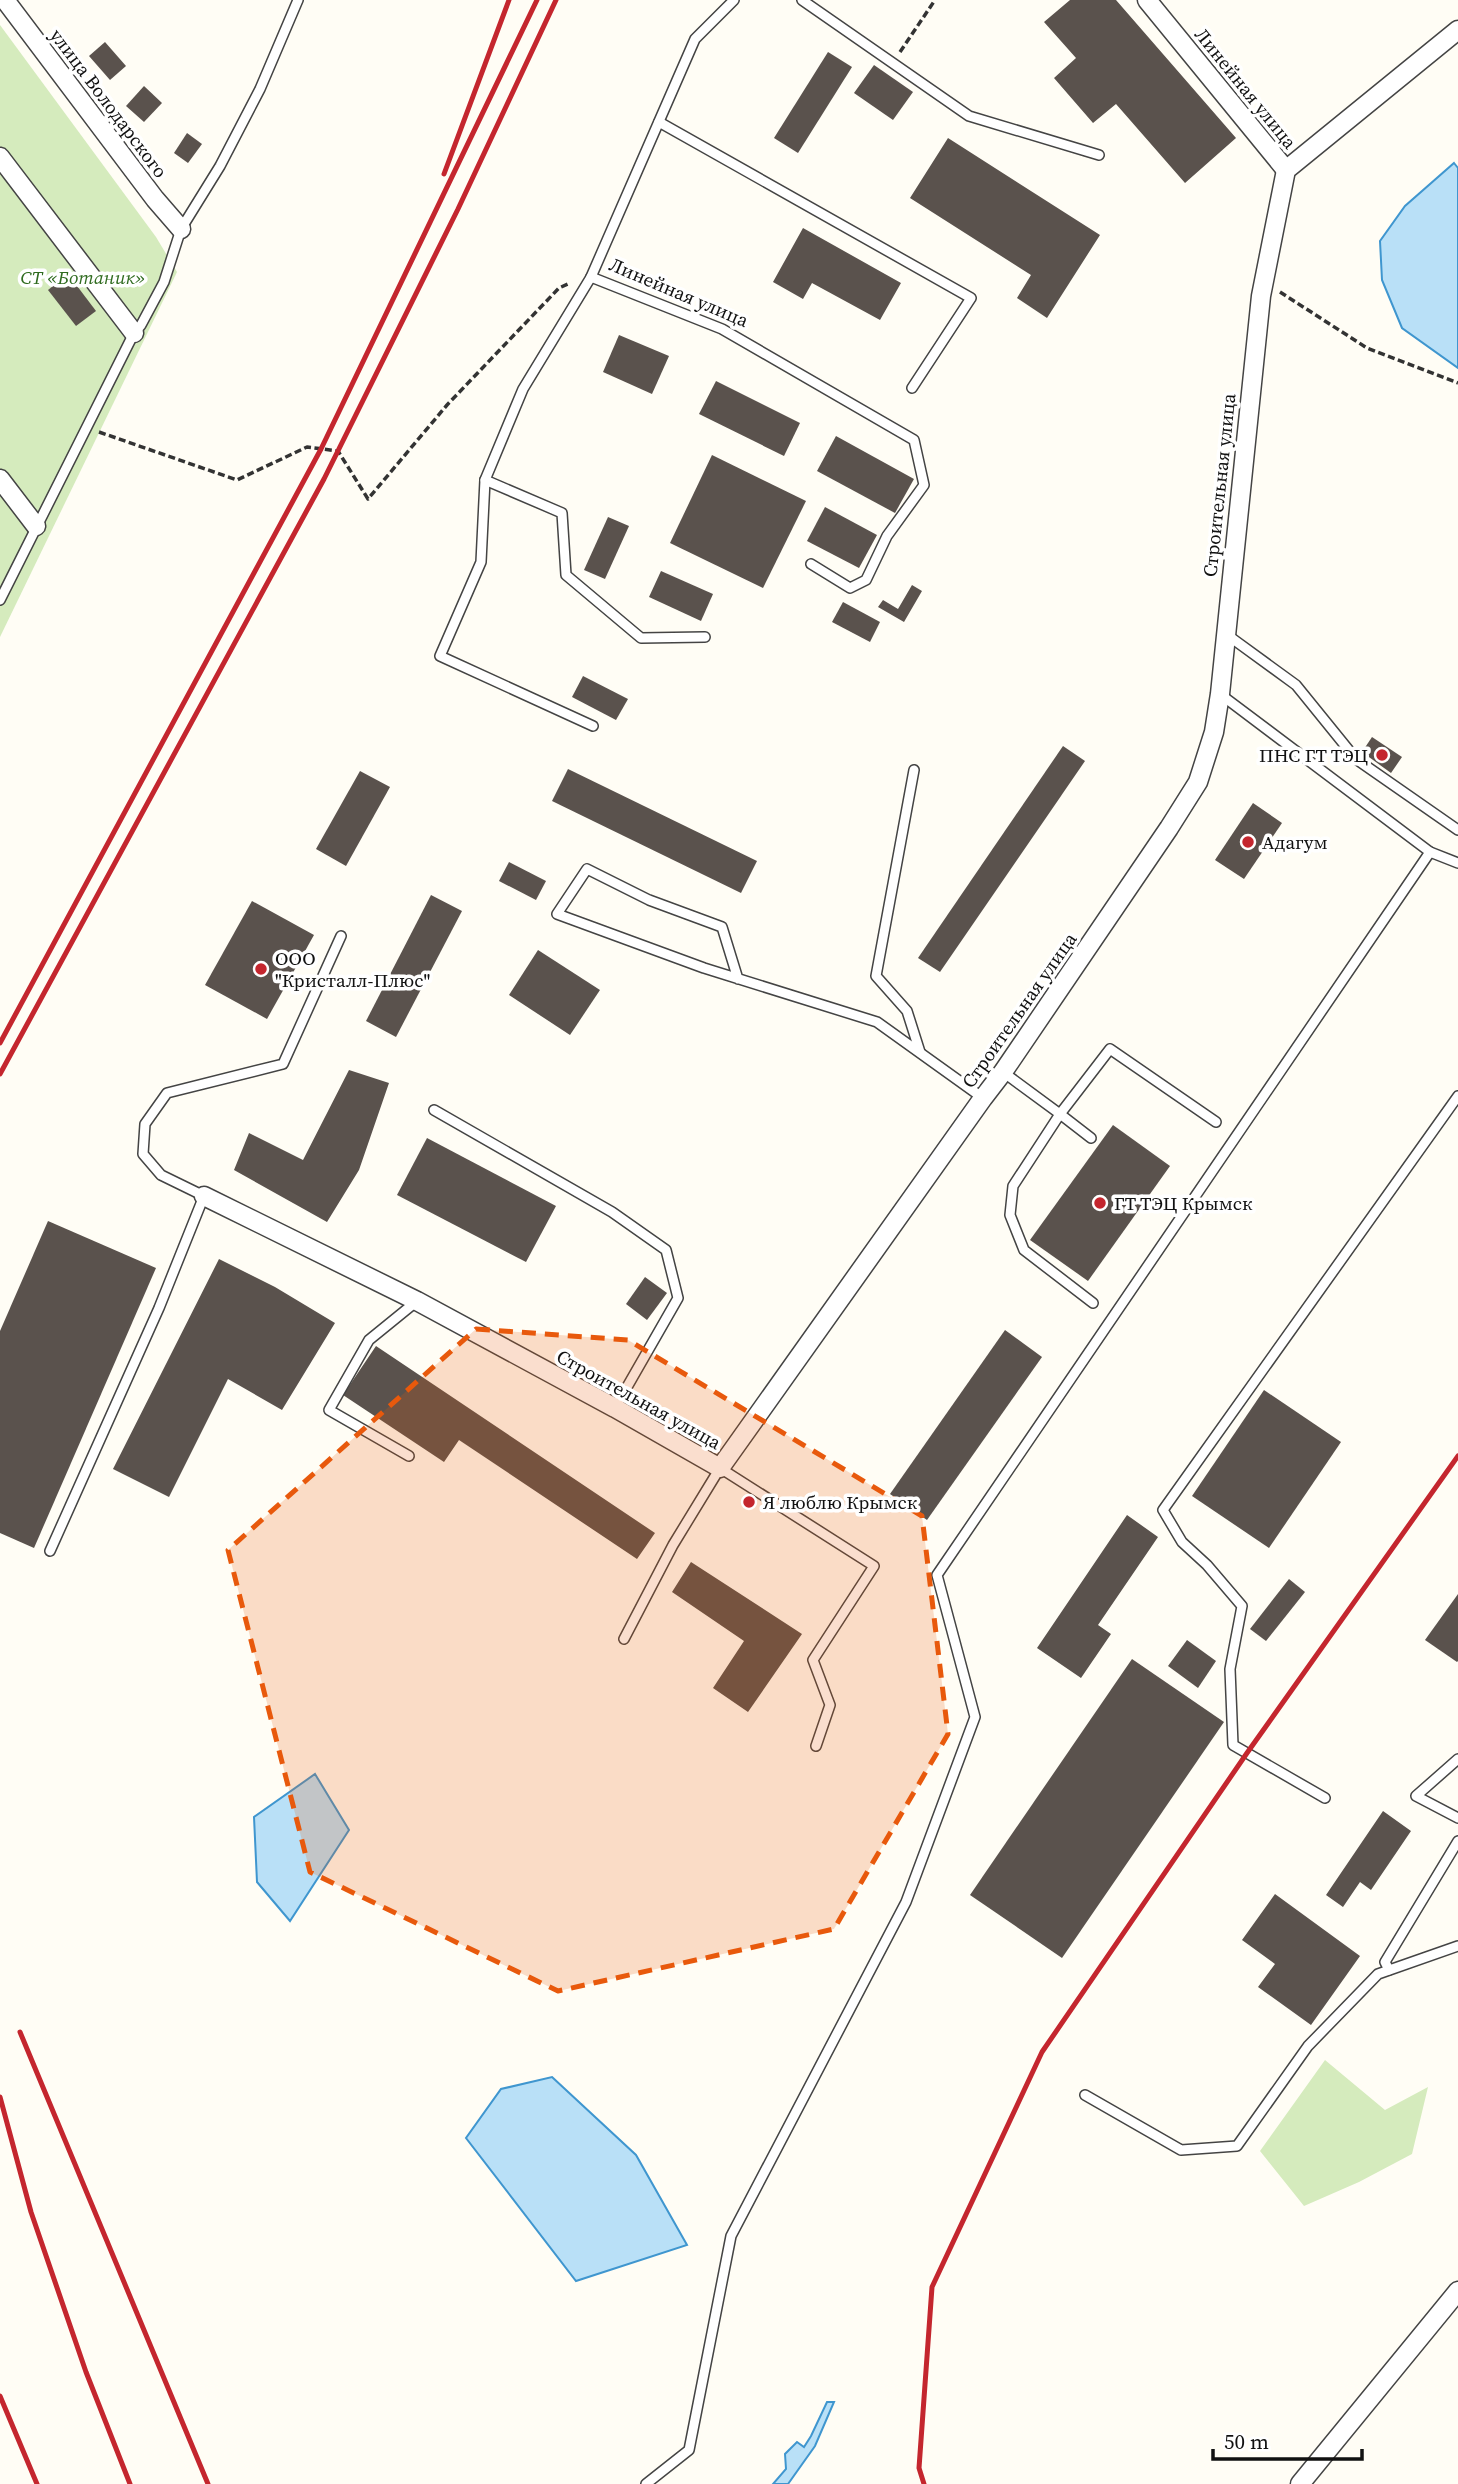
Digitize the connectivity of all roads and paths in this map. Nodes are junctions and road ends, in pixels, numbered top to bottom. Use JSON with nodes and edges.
{"nodes":[{"id":1,"x":5,"y":0,"type":"edge"},
{"id":2,"x":298,"y":0,"type":"edge"},
{"id":3,"x":734,"y":0,"type":"edge"},
{"id":4,"x":802,"y":0,"type":"edge"},
{"id":5,"x":935,"y":0,"type":"edge"},
{"id":6,"x":1147,"y":0,"type":"edge"},
{"id":7,"x":1458,"y":30,"type":"edge"},
{"id":8,"x":893,"y":62,"type":"junction"},
{"id":9,"x":659,"y":122,"type":"junction"},
{"id":10,"x":1099,"y":155,"type":"dead end"},
{"id":11,"x":0,"y":157,"type":"edge"},
{"id":12,"x":1286,"y":170,"type":"junction"},
{"id":13,"x":181,"y":229,"type":"junction"},
{"id":14,"x":592,"y":276,"type":"junction"},
{"id":15,"x":1264,"y":281,"type":"junction"},
{"id":16,"x":134,"y":333,"type":"junction"},
{"id":17,"x":1458,"y":383,"type":"edge"},
{"id":18,"x":912,"y":388,"type":"dead end"},
{"id":19,"x":88,"y":428,"type":"junction"},
{"id":20,"x":0,"y":479,"type":"edge"},
{"id":21,"x":485,"y":480,"type":"junction"},
{"id":22,"x":36,"y":526,"type":"junction"},
{"id":23,"x":811,"y":564,"type":"dead end"},
{"id":24,"x":0,"y":600,"type":"edge"},
{"id":25,"x":1224,"y":633,"type":"junction"},
{"id":26,"x":705,"y":637,"type":"dead end"},
{"id":27,"x":1220,"y":694,"type":"junction"},
{"id":28,"x":593,"y":726,"type":"dead end"},
{"id":29,"x":914,"y":770,"type":"dead end"},
{"id":30,"x":1458,"y":830,"type":"edge"},
{"id":31,"x":1430,"y":852,"type":"junction"},
{"id":32,"x":1458,"y":863,"type":"edge"},
{"id":33,"x":341,"y":936,"type":"dead end"},
{"id":34,"x":738,"y":979,"type":"junction"},
{"id":35,"x":920,"y":1052,"type":"junction"},
{"id":36,"x":1003,"y":1072,"type":"junction"},
{"id":37,"x":1458,"y":1096,"type":"edge"},
{"id":38,"x":983,"y":1098,"type":"junction"},
{"id":39,"x":434,"y":1110,"type":"dead end"},
{"id":40,"x":1060,"y":1114,"type":"junction"},
{"id":41,"x":1216,"y":1122,"type":"dead end"},
{"id":42,"x":1091,"y":1138,"type":"dead end"},
{"id":43,"x":204,"y":1196,"type":"junction"},
{"id":44,"x":417,"y":1301,"type":"junction"},
{"id":45,"x":1093,"y":1303,"type":"dead end"},
{"id":46,"x":615,"y":1408,"type":"junction"},
{"id":47,"x":409,"y":1455,"type":"dead end"},
{"id":48,"x":720,"y":1468,"type":"junction"},
{"id":49,"x":50,"y":1551,"type":"dead end"},
{"id":50,"x":624,"y":1639,"type":"dead end"},
{"id":51,"x":816,"y":1746,"type":"dead end"},
{"id":52,"x":1458,"y":1759,"type":"edge"},
{"id":53,"x":1325,"y":1798,"type":"dead end"},
{"id":54,"x":1458,"y":1818,"type":"edge"},
{"id":55,"x":1458,"y":1841,"type":"edge"},
{"id":56,"x":1458,"y":1945,"type":"edge"},
{"id":57,"x":1389,"y":1970,"type":"junction"},
{"id":58,"x":1085,"y":2095,"type":"dead end"},
{"id":59,"x":1458,"y":2291,"type":"edge"},
{"id":60,"x":646,"y":2484,"type":"edge"},
{"id":61,"x":1300,"y":2484,"type":"edge"}],
"edges":[{"from":1,"to":13,"type":"street","name":"улица Володарского"},
{"from":2,"to":13,"type":"lane"},
{"from":3,"to":9,"type":"lane","name":"Линейная улица"},
{"from":4,"to":8,"type":"lane"},
{"from":5,"to":8,"type":"path"},
{"from":6,"to":12,"type":"street","name":"Линейная улица"},
{"from":7,"to":12,"type":"street"},
{"from":8,"to":10,"type":"lane"},
{"from":9,"to":14,"type":"lane","name":"Линейная улица"},
{"from":9,"to":18,"type":"lane"},
{"from":11,"to":16,"type":"street"},
{"from":12,"to":15,"type":"street","name":"Строительная улица"},
{"from":13,"to":16,"type":"lane"},
{"from":14,"to":19,"type":"path"},
{"from":14,"to":21,"type":"lane"},
{"from":14,"to":23,"type":"lane","name":"Линейная улица"},
{"from":15,"to":17,"type":"path"},
{"from":15,"to":25,"type":"street","name":"Строительная улица"},
{"from":16,"to":19,"type":"lane"},
{"from":19,"to":22,"type":"lane"},
{"from":20,"to":22,"type":"street"},
{"from":21,"to":26,"type":"lane"},
{"from":21,"to":28,"type":"lane"},
{"from":22,"to":24,"type":"lane"},
{"from":25,"to":27,"type":"street","name":"Строительная улица"},
{"from":25,"to":30,"type":"lane"},
{"from":27,"to":31,"type":"lane"},
{"from":27,"to":36,"type":"street","name":"Строительная улица"},
{"from":29,"to":35,"type":"lane"},
{"from":31,"to":32,"type":"lane"},
{"from":31,"to":60,"type":"lane"},
{"from":33,"to":43,"type":"lane"},
{"from":34,"to":34,"type":"lane"},
{"from":34,"to":35,"type":"lane"},
{"from":35,"to":38,"type":"lane"},
{"from":36,"to":38,"type":"street","name":"Строительная улица"},
{"from":36,"to":40,"type":"lane"},
{"from":37,"to":53,"type":"lane"},
{"from":38,"to":48,"type":"street","name":"Строительная улица"},
{"from":39,"to":46,"type":"lane"},
{"from":40,"to":41,"type":"lane"},
{"from":40,"to":42,"type":"lane"},
{"from":40,"to":45,"type":"lane"},
{"from":43,"to":44,"type":"street","name":"Строительная улица"},
{"from":43,"to":49,"type":"lane"},
{"from":44,"to":46,"type":"street","name":"Строительная улица"},
{"from":44,"to":47,"type":"lane"},
{"from":46,"to":48,"type":"street","name":"Строительная улица"},
{"from":48,"to":50,"type":"lane"},
{"from":48,"to":51,"type":"lane"},
{"from":52,"to":54,"type":"lane"},
{"from":55,"to":57,"type":"lane"},
{"from":56,"to":57,"type":"lane"},
{"from":57,"to":58,"type":"lane"},
{"from":59,"to":61,"type":"street"}]}
